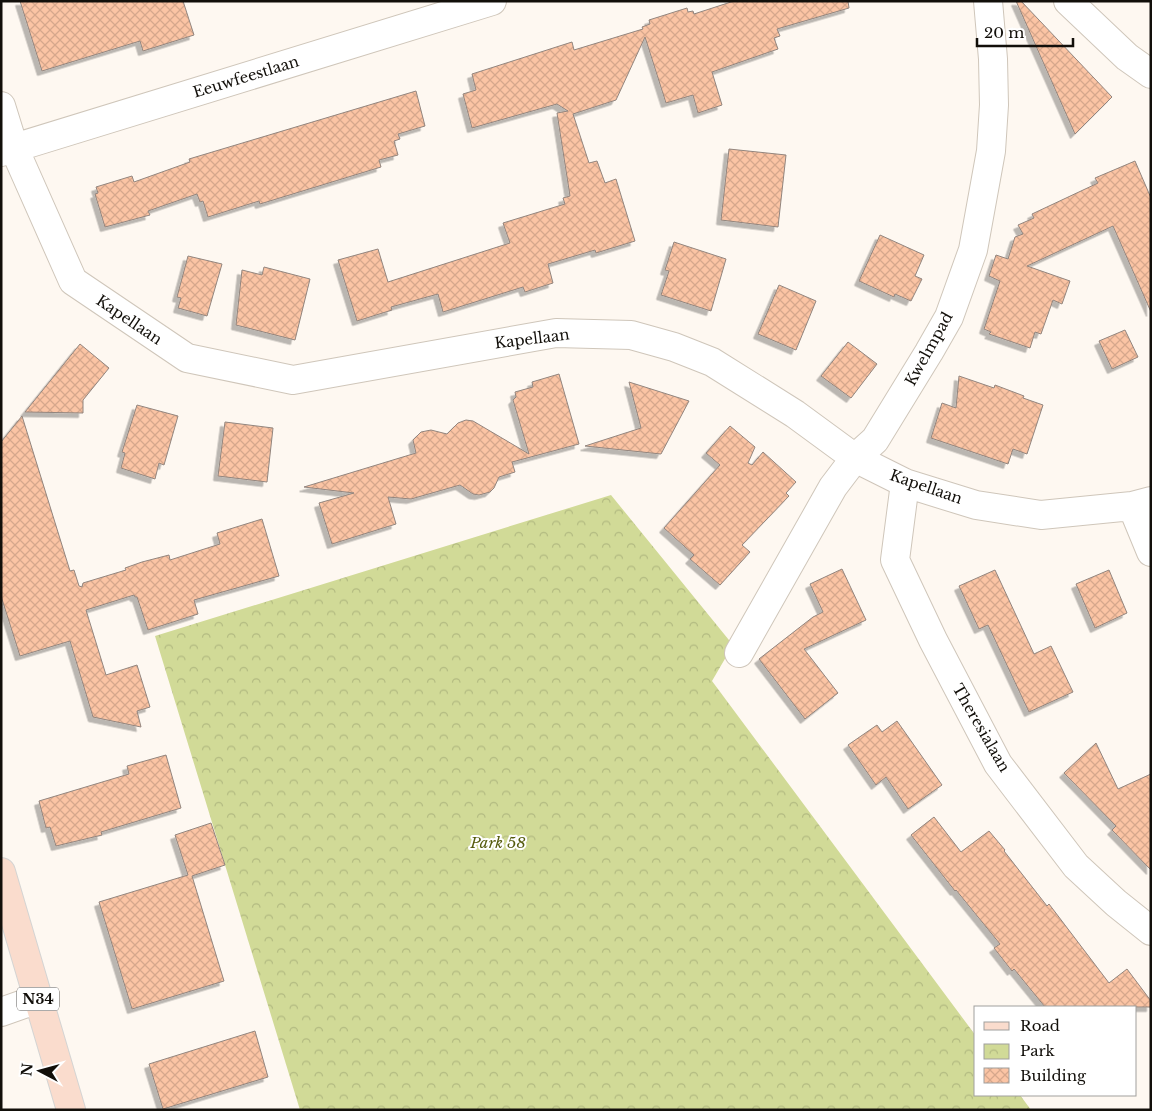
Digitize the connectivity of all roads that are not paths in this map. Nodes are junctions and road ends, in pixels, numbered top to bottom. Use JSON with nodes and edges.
{"nodes":[{"id":1,"x":492,"y":1,"type":"edge"},
{"id":2,"x":988,"y":1,"type":"edge"},
{"id":3,"x":1068,"y":1,"type":"edge"},
{"id":4,"x":1151,"y":74,"type":"edge"},
{"id":5,"x":1,"y":106,"type":"edge"},
{"id":6,"x":7,"y":150,"type":"edge"},
{"id":7,"x":855,"y":458,"type":"junction"},
{"id":8,"x":905,"y":483,"type":"junction"},
{"id":9,"x":1142,"y":503,"type":"edge"},
{"id":10,"x":1151,"y":552,"type":"edge"},
{"id":11,"x":739,"y":653,"type":"dead end"},
{"id":12,"x":1,"y":872,"type":"edge"},
{"id":13,"x":1151,"y":931,"type":"edge"},
{"id":14,"x":38,"y":999,"type":"junction"},
{"id":15,"x":1,"y":1012,"type":"edge"},
{"id":16,"x":71,"y":1110,"type":"edge"}],
"edges":[{"from":1,"to":6,"type":"street","name":"Eeuwfeestlaan"},
{"from":2,"to":7,"type":"street","name":"Kwelmpad"},
{"from":3,"to":4,"type":"street"},
{"from":5,"to":6,"type":"street","name":"Kapellaan"},
{"from":6,"to":7,"type":"street","name":"Kapellaan"},
{"from":7,"to":8,"type":"street","name":"Kapellaan"},
{"from":7,"to":11,"type":"street","name":"Kwelmpad"},
{"from":8,"to":9,"type":"street","name":"Kapellaan"},
{"from":8,"to":13,"type":"street","name":"Theresialaan"},
{"from":9,"to":10,"type":"street"},
{"from":12,"to":14,"type":"main road","number":"N34"},
{"from":14,"to":15,"type":"street"},
{"from":14,"to":16,"type":"main road","number":"N34"}]}
